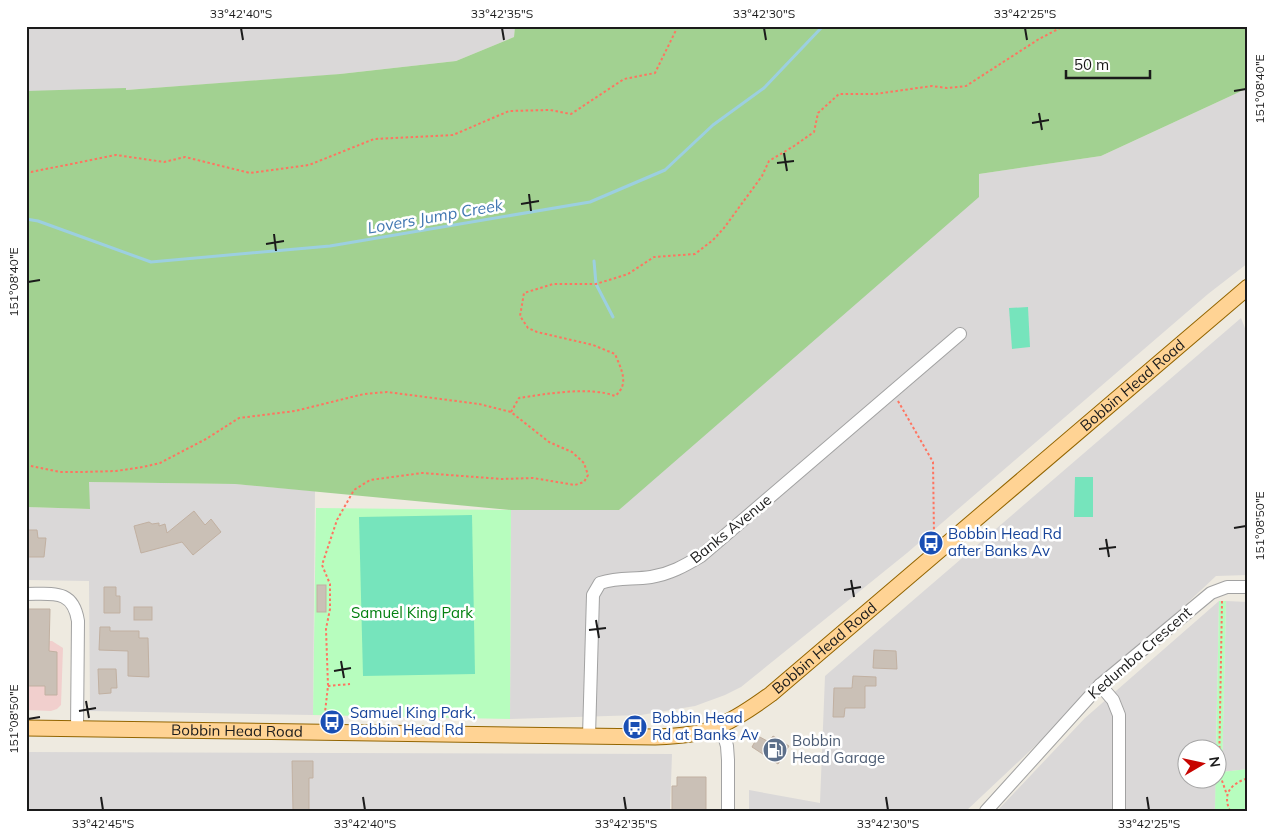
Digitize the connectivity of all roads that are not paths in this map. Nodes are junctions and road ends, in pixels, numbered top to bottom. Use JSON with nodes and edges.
{"nodes":[{"id":1,"x":1245,"y":294,"type":"edge"},
{"id":2,"x":960,"y":334,"type":"dead end"},
{"id":3,"x":1248,"y":587,"type":"edge"},
{"id":4,"x":26,"y":594,"type":"edge"},
{"id":5,"x":1100,"y":684,"type":"junction"},
{"id":6,"x":721,"y":726,"type":"junction"},
{"id":7,"x":26,"y":728,"type":"edge"},
{"id":8,"x":77,"y":729,"type":"junction"},
{"id":9,"x":589,"y":736,"type":"junction"},
{"id":10,"x":728,"y":811,"type":"edge"},
{"id":11,"x":986,"y":811,"type":"edge"},
{"id":12,"x":1119,"y":811,"type":"edge"}],
"edges":[{"from":1,"to":6,"type":"main road","name":"Bobbin Head Road"},
{"from":2,"to":9,"type":"street","name":"Banks Avenue"},
{"from":3,"to":5,"type":"street","name":"Kedumba Crescent"},
{"from":4,"to":8,"type":"street"},
{"from":5,"to":11,"type":"street","name":"Kedumba Crescent"},
{"from":5,"to":12,"type":"street"},
{"from":6,"to":9,"type":"main road","name":"Bobbin Head Road"},
{"from":6,"to":10,"type":"street"},
{"from":7,"to":8,"type":"main road","name":"Bobbin Head Road"},
{"from":8,"to":9,"type":"main road","name":"Bobbin Head Road"}]}
